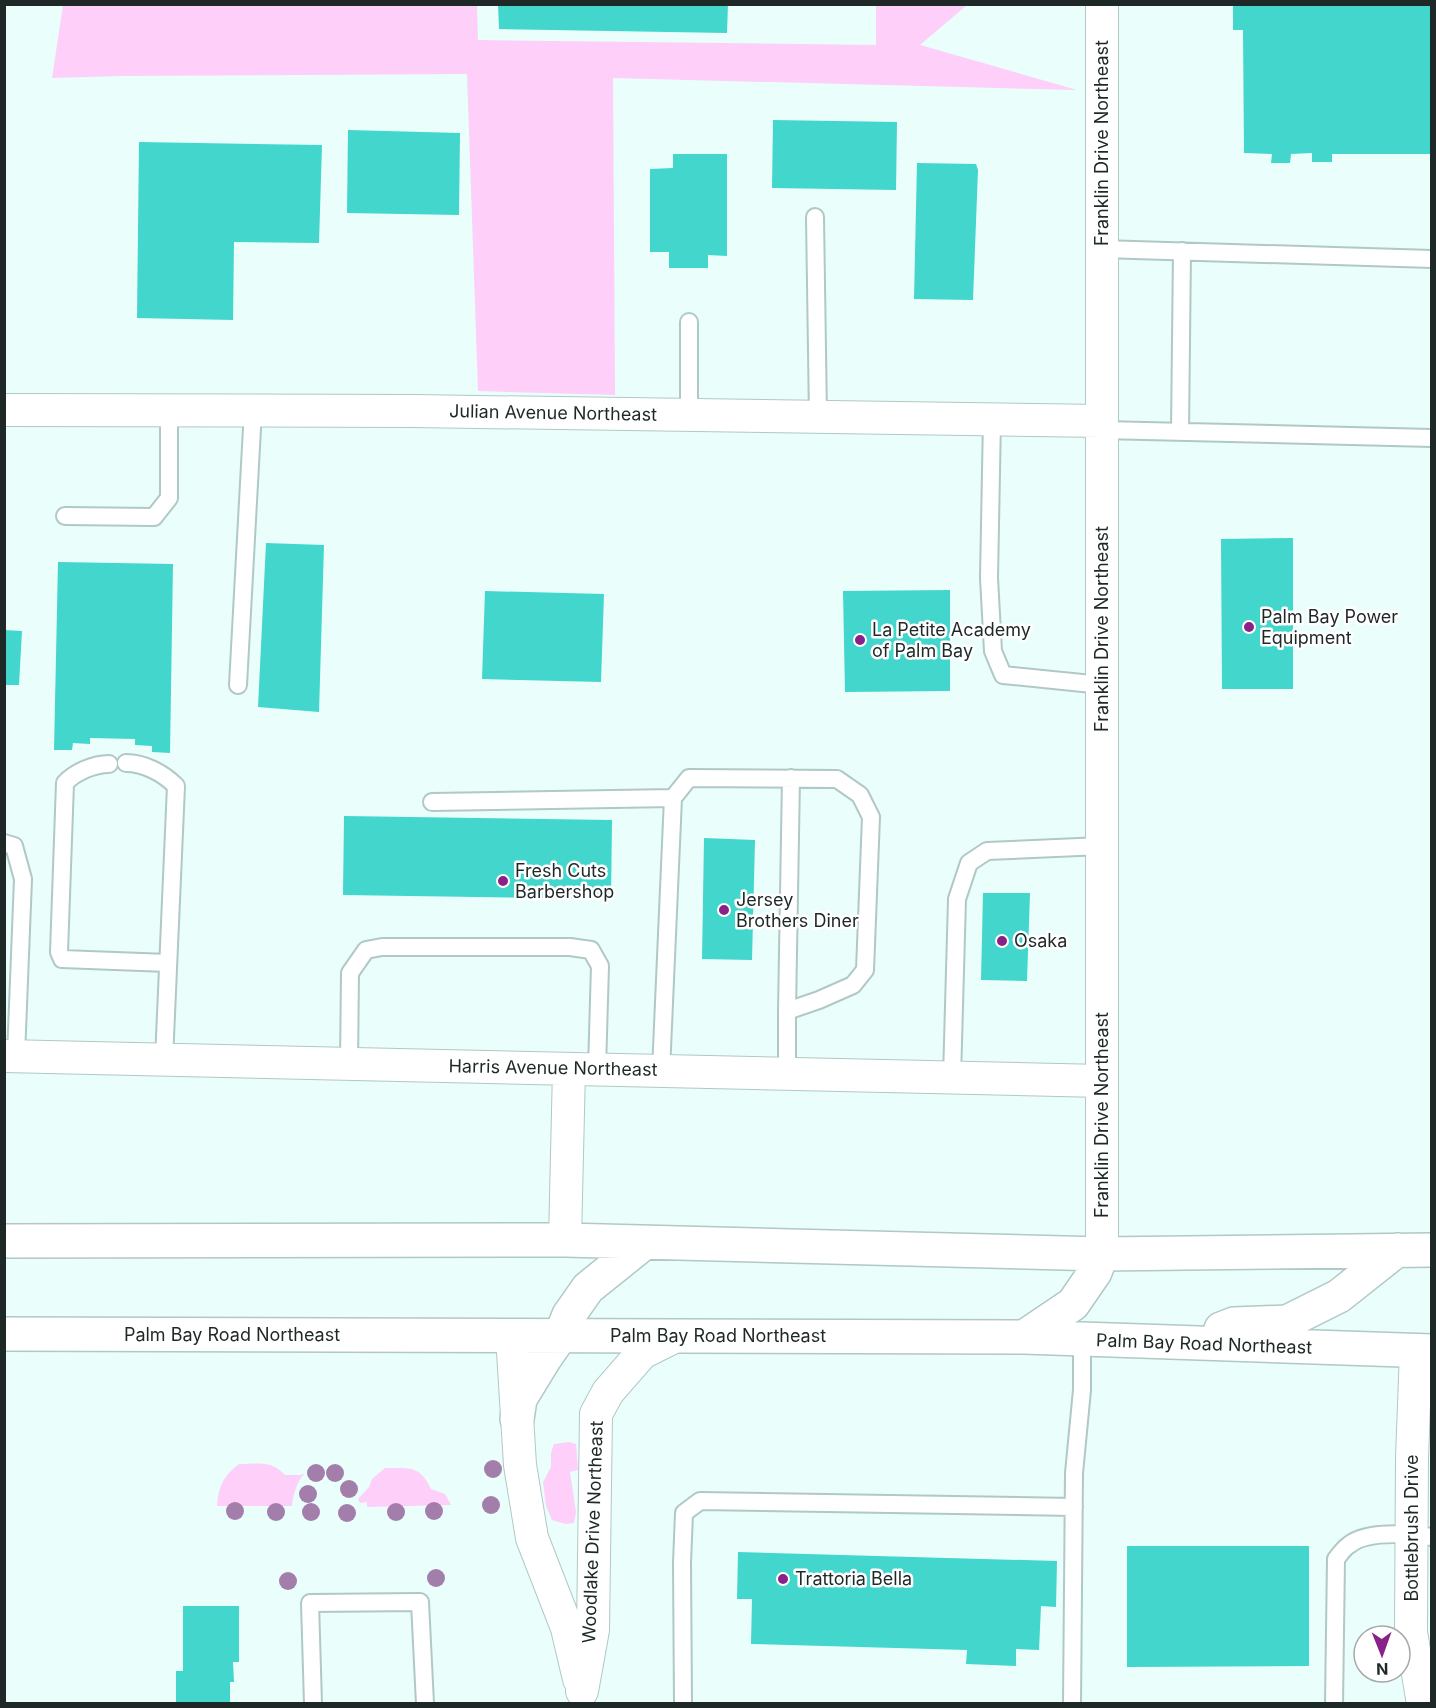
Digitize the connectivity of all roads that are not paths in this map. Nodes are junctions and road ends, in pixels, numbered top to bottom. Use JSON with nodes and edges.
{"nodes":[{"id":1,"x":1102,"y":4,"type":"edge"},
{"id":2,"x":815,"y":218,"type":"dead end"},
{"id":3,"x":1102,"y":249,"type":"junction"},
{"id":4,"x":1182,"y":251,"type":"junction"},
{"id":5,"x":1431,"y":259,"type":"edge"},
{"id":6,"x":689,"y":322,"type":"dead end"},
{"id":7,"x":4,"y":410,"type":"edge"},
{"id":8,"x":169,"y":410,"type":"junction"},
{"id":9,"x":253,"y":410,"type":"junction"},
{"id":10,"x":689,"y":415,"type":"junction"},
{"id":11,"x":818,"y":417,"type":"junction"},
{"id":12,"x":992,"y":419,"type":"junction"},
{"id":13,"x":1103,"y":425,"type":"junction"},
{"id":14,"x":1180,"y":432,"type":"junction"},
{"id":15,"x":1431,"y":438,"type":"edge"},
{"id":16,"x":65,"y":516,"type":"dead end"},
{"id":17,"x":238,"y":685,"type":"dead end"},
{"id":18,"x":1102,"y":685,"type":"junction"},
{"id":19,"x":126,"y":763,"type":"dead end"},
{"id":20,"x":109,"y":764,"type":"dead end"},
{"id":21,"x":791,"y":778,"type":"junction"},
{"id":22,"x":673,"y":798,"type":"junction"},
{"id":23,"x":432,"y":802,"type":"dead end"},
{"id":24,"x":4,"y":843,"type":"edge"},
{"id":25,"x":1102,"y":846,"type":"junction"},
{"id":26,"x":168,"y":963,"type":"junction"},
{"id":27,"x":12,"y":977,"type":"edge"},
{"id":28,"x":787,"y":1011,"type":"junction"},
{"id":29,"x":10,"y":1056,"type":"edge"},
{"id":30,"x":164,"y":1060,"type":"junction"},
{"id":31,"x":349,"y":1064,"type":"junction"},
{"id":32,"x":583,"y":1069,"type":"junction"},
{"id":33,"x":661,"y":1071,"type":"junction"},
{"id":34,"x":787,"y":1074,"type":"junction"},
{"id":35,"x":952,"y":1078,"type":"junction"},
{"id":36,"x":1102,"y":1081,"type":"junction"},
{"id":37,"x":565,"y":1240,"type":"junction"},
{"id":38,"x":4,"y":1241,"type":"edge"},
{"id":39,"x":644,"y":1243,"type":"junction"},
{"id":40,"x":1397,"y":1250,"type":"junction"},
{"id":41,"x":1431,"y":1250,"type":"edge"},
{"id":42,"x":1102,"y":1254,"type":"junction"},
{"id":43,"x":4,"y":1334,"type":"edge"},
{"id":44,"x":512,"y":1335,"type":"junction"},
{"id":45,"x":561,"y":1335,"type":"junction"},
{"id":46,"x":676,"y":1336,"type":"junction"},
{"id":47,"x":1024,"y":1337,"type":"junction"},
{"id":48,"x":1082,"y":1340,"type":"junction"},
{"id":49,"x":1183,"y":1343,"type":"junction"},
{"id":50,"x":1426,"y":1349,"type":"edge"},
{"id":51,"x":517,"y":1419,"type":"junction"},
{"id":52,"x":1074,"y":1507,"type":"junction"},
{"id":53,"x":1421,"y":1536,"type":"edge"},
{"id":54,"x":582,"y":1697,"type":"edge"},
{"id":55,"x":313,"y":1704,"type":"edge"},
{"id":56,"x":425,"y":1704,"type":"edge"},
{"id":57,"x":683,"y":1704,"type":"edge"},
{"id":58,"x":1072,"y":1704,"type":"edge"},
{"id":59,"x":1334,"y":1704,"type":"edge"},
{"id":60,"x":1424,"y":1704,"type":"edge"}],
"edges":[{"from":1,"to":3,"type":"street","name":"Franklin Drive Northeast"},
{"from":2,"to":11,"type":"lane"},
{"from":3,"to":4,"type":"lane"},
{"from":3,"to":13,"type":"street","name":"Franklin Drive Northeast"},
{"from":4,"to":5,"type":"lane"},
{"from":4,"to":14,"type":"lane"},
{"from":6,"to":10,"type":"lane"},
{"from":7,"to":8,"type":"street","name":"Julian Avenue Northeast"},
{"from":8,"to":9,"type":"street","name":"Julian Avenue Northeast"},
{"from":8,"to":16,"type":"lane"},
{"from":9,"to":10,"type":"street","name":"Julian Avenue Northeast"},
{"from":9,"to":17,"type":"lane"},
{"from":10,"to":11,"type":"street","name":"Julian Avenue Northeast"},
{"from":11,"to":12,"type":"street","name":"Julian Avenue Northeast"},
{"from":12,"to":13,"type":"street","name":"Julian Avenue Northeast"},
{"from":12,"to":18,"type":"lane"},
{"from":13,"to":14,"type":"lane"},
{"from":13,"to":18,"type":"street","name":"Franklin Drive Northeast"},
{"from":14,"to":15,"type":"lane"},
{"from":18,"to":25,"type":"street","name":"Franklin Drive Northeast"},
{"from":19,"to":26,"type":"lane"},
{"from":20,"to":26,"type":"lane"},
{"from":21,"to":22,"type":"lane"},
{"from":21,"to":28,"type":"lane"},
{"from":21,"to":28,"type":"lane"},
{"from":22,"to":23,"type":"lane"},
{"from":22,"to":33,"type":"lane"},
{"from":24,"to":27,"type":"lane"},
{"from":25,"to":35,"type":"lane"},
{"from":25,"to":36,"type":"street","name":"Franklin Drive Northeast"},
{"from":26,"to":30,"type":"lane"},
{"from":27,"to":29,"type":"lane"},
{"from":28,"to":34,"type":"lane"},
{"from":29,"to":30,"type":"street","name":"Harris Avenue Northeast"},
{"from":30,"to":31,"type":"street","name":"Harris Avenue Northeast"},
{"from":31,"to":32,"type":"street","name":"Harris Avenue Northeast"},
{"from":31,"to":32,"type":"lane"},
{"from":32,"to":33,"type":"street","name":"Harris Avenue Northeast"},
{"from":32,"to":37,"type":"street"},
{"from":33,"to":34,"type":"street","name":"Harris Avenue Northeast"},
{"from":34,"to":35,"type":"street","name":"Harris Avenue Northeast"},
{"from":35,"to":36,"type":"street","name":"Harris Avenue Northeast"},
{"from":36,"to":42,"type":"street","name":"Franklin Drive Northeast"},
{"from":37,"to":38,"type":"main road"},
{"from":37,"to":39,"type":"main road"},
{"from":39,"to":42,"type":"main road"},
{"from":39,"to":45,"type":"main road"},
{"from":40,"to":41,"type":"main road"},
{"from":40,"to":42,"type":"main road"},
{"from":40,"to":49,"type":"main road"},
{"from":42,"to":47,"type":"main road"},
{"from":43,"to":44,"type":"main road","name":"Palm Bay Road Northeast"},
{"from":44,"to":45,"type":"main road","name":"Palm Bay Road Northeast"},
{"from":44,"to":51,"type":"street","name":"Woodlake Drive Northeast"},
{"from":45,"to":46,"type":"main road","name":"Palm Bay Road Northeast"},
{"from":45,"to":51,"type":"main road"},
{"from":46,"to":47,"type":"main road","name":"Palm Bay Road Northeast"},
{"from":46,"to":54,"type":"street","name":"Woodlake Drive Northeast"},
{"from":47,"to":48,"type":"main road","name":"Palm Bay Road Northeast"},
{"from":48,"to":49,"type":"main road","name":"Palm Bay Road Northeast"},
{"from":48,"to":52,"type":"lane"},
{"from":49,"to":50,"type":"main road","name":"Palm Bay Road Northeast"},
{"from":50,"to":53,"type":"street","name":"Bottlebrush Drive"},
{"from":51,"to":54,"type":"street","name":"Woodlake Drive Northeast"},
{"from":52,"to":57,"type":"lane"},
{"from":52,"to":58,"type":"lane"},
{"from":53,"to":59,"type":"lane"},
{"from":53,"to":60,"type":"street","name":"Bottlebrush Drive"},
{"from":55,"to":56,"type":"lane"}]}
